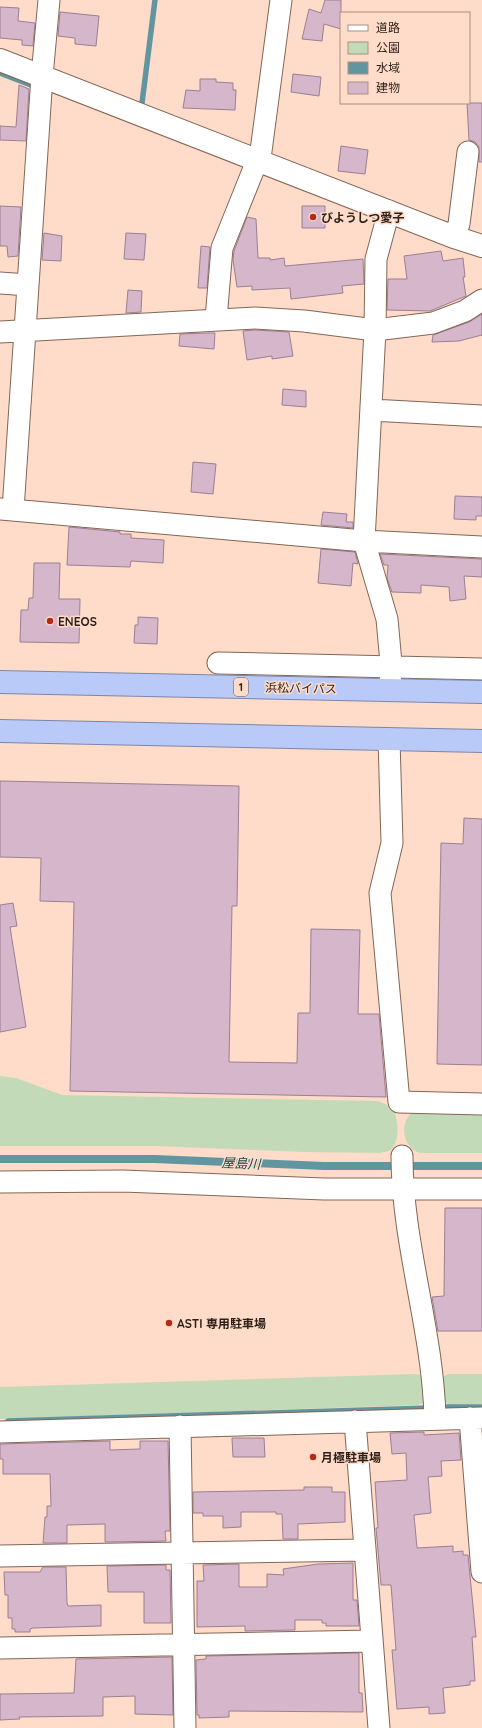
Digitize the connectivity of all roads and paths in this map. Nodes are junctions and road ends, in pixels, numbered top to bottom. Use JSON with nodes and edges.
{"nodes":[{"id":1,"x":49,"y":0,"type":"edge"},
{"id":2,"x":281,"y":0,"type":"edge"},
{"id":3,"x":0,"y":60,"type":"edge"},
{"id":4,"x":42,"y":76,"type":"junction"},
{"id":5,"x":468,"y":152,"type":"dead end"},
{"id":6,"x":259,"y":161,"type":"junction"},
{"id":7,"x":389,"y":211,"type":"junction"},
{"id":8,"x":454,"y":237,"type":"junction"},
{"id":9,"x":482,"y":246,"type":"edge"},
{"id":10,"x":0,"y":283,"type":"edge"},
{"id":11,"x":28,"y":285,"type":"junction"},
{"id":12,"x":482,"y":300,"type":"edge"},
{"id":13,"x":216,"y":319,"type":"junction"},
{"id":14,"x":375,"y":330,"type":"junction"},
{"id":15,"x":25,"y":331,"type":"junction"},
{"id":16,"x":0,"y":332,"type":"edge"},
{"id":17,"x":371,"y":410,"type":"junction"},
{"id":18,"x":482,"y":416,"type":"edge"},
{"id":19,"x":6,"y":510,"type":"edge"},
{"id":20,"x":364,"y":541,"type":"junction"},
{"id":21,"x":482,"y":547,"type":"edge"},
{"id":22,"x":218,"y":664,"type":"dead end"},
{"id":23,"x":390,"y":667,"type":"junction"},
{"id":24,"x":482,"y":669,"type":"edge"},
{"id":25,"x":0,"y":682,"type":"edge"},
{"id":26,"x":390,"y":690,"type":"junction"},
{"id":27,"x":442,"y":691,"type":"junction"},
{"id":28,"x":482,"y":692,"type":"edge"},
{"id":29,"x":482,"y":697,"type":"edge"},
{"id":30,"x":0,"y":731,"type":"edge"},
{"id":31,"x":389,"y":739,"type":"junction"},
{"id":32,"x":482,"y":741,"type":"edge"},
{"id":33,"x":482,"y":1104,"type":"edge"},
{"id":34,"x":402,"y":1156,"type":"dead end"},
{"id":35,"x":0,"y":1182,"type":"edge"},
{"id":36,"x":402,"y":1184,"type":"junction"},
{"id":37,"x":482,"y":1189,"type":"edge"},
{"id":38,"x":435,"y":1418,"type":"junction"},
{"id":39,"x":476,"y":1418,"type":"edge"},
{"id":40,"x":355,"y":1421,"type":"junction"},
{"id":41,"x":180,"y":1426,"type":"junction"},
{"id":42,"x":0,"y":1432,"type":"edge"},
{"id":43,"x":365,"y":1550,"type":"junction"},
{"id":44,"x":182,"y":1553,"type":"junction"},
{"id":45,"x":0,"y":1556,"type":"edge"},
{"id":46,"x":482,"y":1572,"type":"edge"},
{"id":47,"x":372,"y":1641,"type":"junction"},
{"id":48,"x":184,"y":1644,"type":"junction"},
{"id":49,"x":0,"y":1648,"type":"edge"},
{"id":50,"x":185,"y":1728,"type":"edge"},
{"id":51,"x":379,"y":1728,"type":"edge"}],
"edges":[{"from":1,"to":4,"type":"street"},
{"from":2,"to":6,"type":"street"},
{"from":3,"to":4,"type":"street"},
{"from":4,"to":6,"type":"street"},
{"from":4,"to":11,"type":"street"},
{"from":5,"to":8,"type":"street"},
{"from":6,"to":7,"type":"street"},
{"from":6,"to":13,"type":"street"},
{"from":7,"to":8,"type":"street"},
{"from":7,"to":14,"type":"street"},
{"from":8,"to":9,"type":"street"},
{"from":10,"to":11,"type":"street"},
{"from":11,"to":15,"type":"street"},
{"from":12,"to":14,"type":"street"},
{"from":13,"to":14,"type":"street"},
{"from":13,"to":15,"type":"street"},
{"from":14,"to":17,"type":"street"},
{"from":15,"to":16,"type":"street"},
{"from":15,"to":19,"type":"street"},
{"from":17,"to":18,"type":"street"},
{"from":17,"to":20,"type":"street"},
{"from":19,"to":20,"type":"street"},
{"from":20,"to":21,"type":"street"},
{"from":20,"to":23,"type":"street"},
{"from":22,"to":23,"type":"street"},
{"from":23,"to":24,"type":"street"},
{"from":23,"to":26,"type":"street"},
{"from":25,"to":26,"type":"highway","name":"浜松バイパス","number":"1"},
{"from":26,"to":27,"type":"highway","name":"浜松バイパス","number":"1"},
{"from":27,"to":28,"type":"highway","name":"浜松バイパス","number":"1"},
{"from":27,"to":29,"type":"highway"},
{"from":30,"to":31,"type":"highway"},
{"from":31,"to":32,"type":"highway"},
{"from":31,"to":33,"type":"street"},
{"from":34,"to":36,"type":"street"},
{"from":35,"to":36,"type":"street"},
{"from":36,"to":37,"type":"street"},
{"from":36,"to":38,"type":"street"},
{"from":38,"to":39,"type":"street"},
{"from":38,"to":40,"type":"street"},
{"from":39,"to":46,"type":"street"},
{"from":40,"to":41,"type":"street"},
{"from":40,"to":43,"type":"street"},
{"from":41,"to":42,"type":"street"},
{"from":41,"to":44,"type":"street"},
{"from":43,"to":44,"type":"street"},
{"from":43,"to":47,"type":"street"},
{"from":44,"to":45,"type":"street"},
{"from":44,"to":48,"type":"street"},
{"from":47,"to":48,"type":"street"},
{"from":47,"to":51,"type":"street"},
{"from":48,"to":49,"type":"street"},
{"from":48,"to":50,"type":"street"}]}
